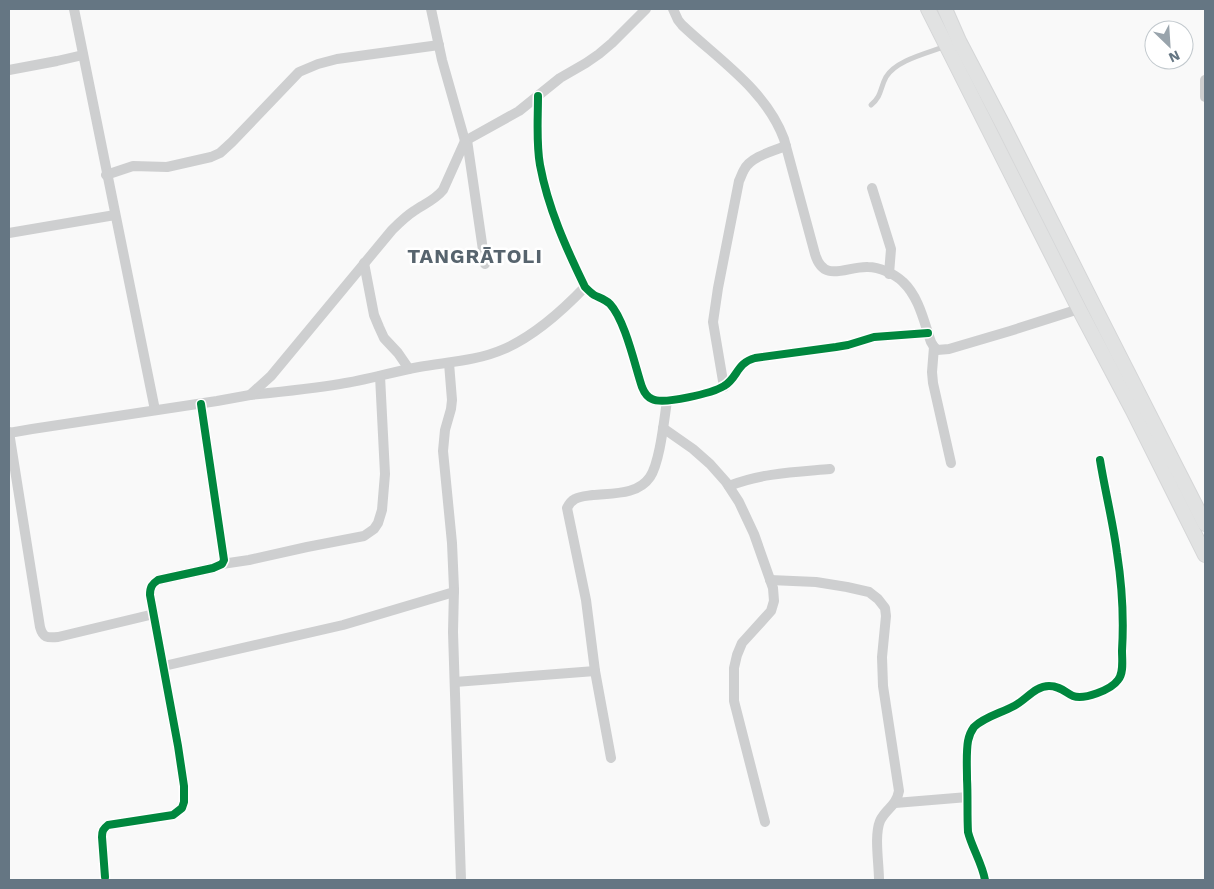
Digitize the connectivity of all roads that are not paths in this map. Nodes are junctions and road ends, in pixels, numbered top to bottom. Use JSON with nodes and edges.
{"nodes":[{"id":1,"x":74,"y":9,"type":"edge"},
{"id":2,"x":431,"y":9,"type":"edge"},
{"id":3,"x":645,"y":9,"type":"edge"},
{"id":4,"x":673,"y":9,"type":"edge"},
{"id":5,"x":928,"y":9,"type":"edge"},
{"id":6,"x":945,"y":9,"type":"edge"},
{"id":7,"x":439,"y":45,"type":"junction"},
{"id":8,"x":946,"y":46,"type":"junction"},
{"id":9,"x":83,"y":55,"type":"junction"},
{"id":10,"x":9,"y":70,"type":"edge"},
{"id":11,"x":1205,"y":80,"type":"edge"},
{"id":12,"x":538,"y":96,"type":"junction"},
{"id":13,"x":1205,"y":97,"type":"edge"},
{"id":14,"x":871,"y":104,"type":"dead end"},
{"id":15,"x":466,"y":141,"type":"junction"},
{"id":16,"x":786,"y":146,"type":"junction"},
{"id":17,"x":106,"y":175,"type":"junction"},
{"id":18,"x":872,"y":188,"type":"dead end"},
{"id":19,"x":114,"y":215,"type":"junction"},
{"id":20,"x":9,"y":233,"type":"edge"},
{"id":21,"x":364,"y":263,"type":"junction"},
{"id":22,"x":485,"y":264,"type":"dead end"},
{"id":23,"x":889,"y":274,"type":"junction"},
{"id":24,"x":585,"y":287,"type":"junction"},
{"id":25,"x":1079,"y":309,"type":"junction"},
{"id":26,"x":928,"y":333,"type":"junction"},
{"id":27,"x":934,"y":348,"type":"junction"},
{"id":28,"x":449,"y":363,"type":"junction"},
{"id":29,"x":410,"y":369,"type":"junction"},
{"id":30,"x":380,"y":376,"type":"junction"},
{"id":31,"x":724,"y":386,"type":"junction"},
{"id":32,"x":250,"y":395,"type":"junction"},
{"id":33,"x":667,"y":402,"type":"junction"},
{"id":34,"x":201,"y":404,"type":"junction"},
{"id":35,"x":155,"y":410,"type":"junction"},
{"id":36,"x":663,"y":428,"type":"junction"},
{"id":37,"x":9,"y":433,"type":"edge"},
{"id":38,"x":1100,"y":460,"type":"dead end"},
{"id":39,"x":951,"y":464,"type":"dead end"},
{"id":40,"x":830,"y":469,"type":"dead end"},
{"id":41,"x":729,"y":486,"type":"junction"},
{"id":42,"x":1205,"y":524,"type":"edge"},
{"id":43,"x":1205,"y":554,"type":"edge"},
{"id":44,"x":222,"y":564,"type":"junction"},
{"id":45,"x":770,"y":580,"type":"junction"},
{"id":46,"x":454,"y":592,"type":"junction"},
{"id":47,"x":154,"y":614,"type":"junction"},
{"id":48,"x":164,"y":666,"type":"junction"},
{"id":49,"x":595,"y":671,"type":"junction"},
{"id":50,"x":455,"y":682,"type":"junction"},
{"id":51,"x":611,"y":758,"type":"dead end"},
{"id":52,"x":968,"y":797,"type":"junction"},
{"id":53,"x":895,"y":803,"type":"junction"},
{"id":54,"x":765,"y":822,"type":"dead end"},
{"id":55,"x":105,"y":877,"type":"dead end"},
{"id":56,"x":461,"y":880,"type":"edge"},
{"id":57,"x":879,"y":880,"type":"edge"},
{"id":58,"x":985,"y":880,"type":"edge"}],
"edges":[{"from":1,"to":9,"type":"street"},
{"from":2,"to":7,"type":"street"},
{"from":3,"to":12,"type":"street"},
{"from":4,"to":16,"type":"street"},
{"from":5,"to":8,"type":"main road"},
{"from":6,"to":42,"type":"main road"},
{"from":7,"to":15,"type":"street"},
{"from":7,"to":17,"type":"street"},
{"from":8,"to":14,"type":"lane"},
{"from":8,"to":25,"type":"main road"},
{"from":9,"to":10,"type":"street"},
{"from":9,"to":17,"type":"street"},
{"from":11,"to":13,"type":"street"},
{"from":12,"to":15,"type":"street"},
{"from":12,"to":24,"type":"street"},
{"from":15,"to":21,"type":"street"},
{"from":15,"to":22,"type":"street"},
{"from":16,"to":23,"type":"street"},
{"from":16,"to":31,"type":"street"},
{"from":17,"to":19,"type":"street"},
{"from":18,"to":23,"type":"street"},
{"from":19,"to":20,"type":"street"},
{"from":19,"to":35,"type":"street"},
{"from":21,"to":29,"type":"street"},
{"from":21,"to":32,"type":"street"},
{"from":23,"to":26,"type":"street"},
{"from":24,"to":28,"type":"street"},
{"from":24,"to":33,"type":"street"},
{"from":25,"to":27,"type":"street"},
{"from":25,"to":43,"type":"main road"},
{"from":26,"to":27,"type":"street"},
{"from":26,"to":31,"type":"street"},
{"from":27,"to":39,"type":"street"},
{"from":28,"to":29,"type":"street"},
{"from":28,"to":46,"type":"street"},
{"from":29,"to":30,"type":"street"},
{"from":30,"to":32,"type":"street"},
{"from":30,"to":44,"type":"street"},
{"from":31,"to":33,"type":"street"},
{"from":32,"to":34,"type":"street"},
{"from":33,"to":36,"type":"street"},
{"from":34,"to":35,"type":"street"},
{"from":34,"to":44,"type":"street"},
{"from":35,"to":37,"type":"street"},
{"from":36,"to":41,"type":"street"},
{"from":36,"to":49,"type":"street"},
{"from":37,"to":47,"type":"street"},
{"from":38,"to":52,"type":"street"},
{"from":40,"to":41,"type":"street"},
{"from":41,"to":45,"type":"street"},
{"from":44,"to":47,"type":"street"},
{"from":45,"to":53,"type":"street"},
{"from":45,"to":54,"type":"street"},
{"from":46,"to":48,"type":"street"},
{"from":46,"to":50,"type":"street"},
{"from":47,"to":48,"type":"street"},
{"from":48,"to":55,"type":"street"},
{"from":49,"to":50,"type":"street"},
{"from":49,"to":51,"type":"street"},
{"from":50,"to":56,"type":"street"},
{"from":52,"to":53,"type":"street"},
{"from":52,"to":58,"type":"street"},
{"from":53,"to":57,"type":"street"}]}
